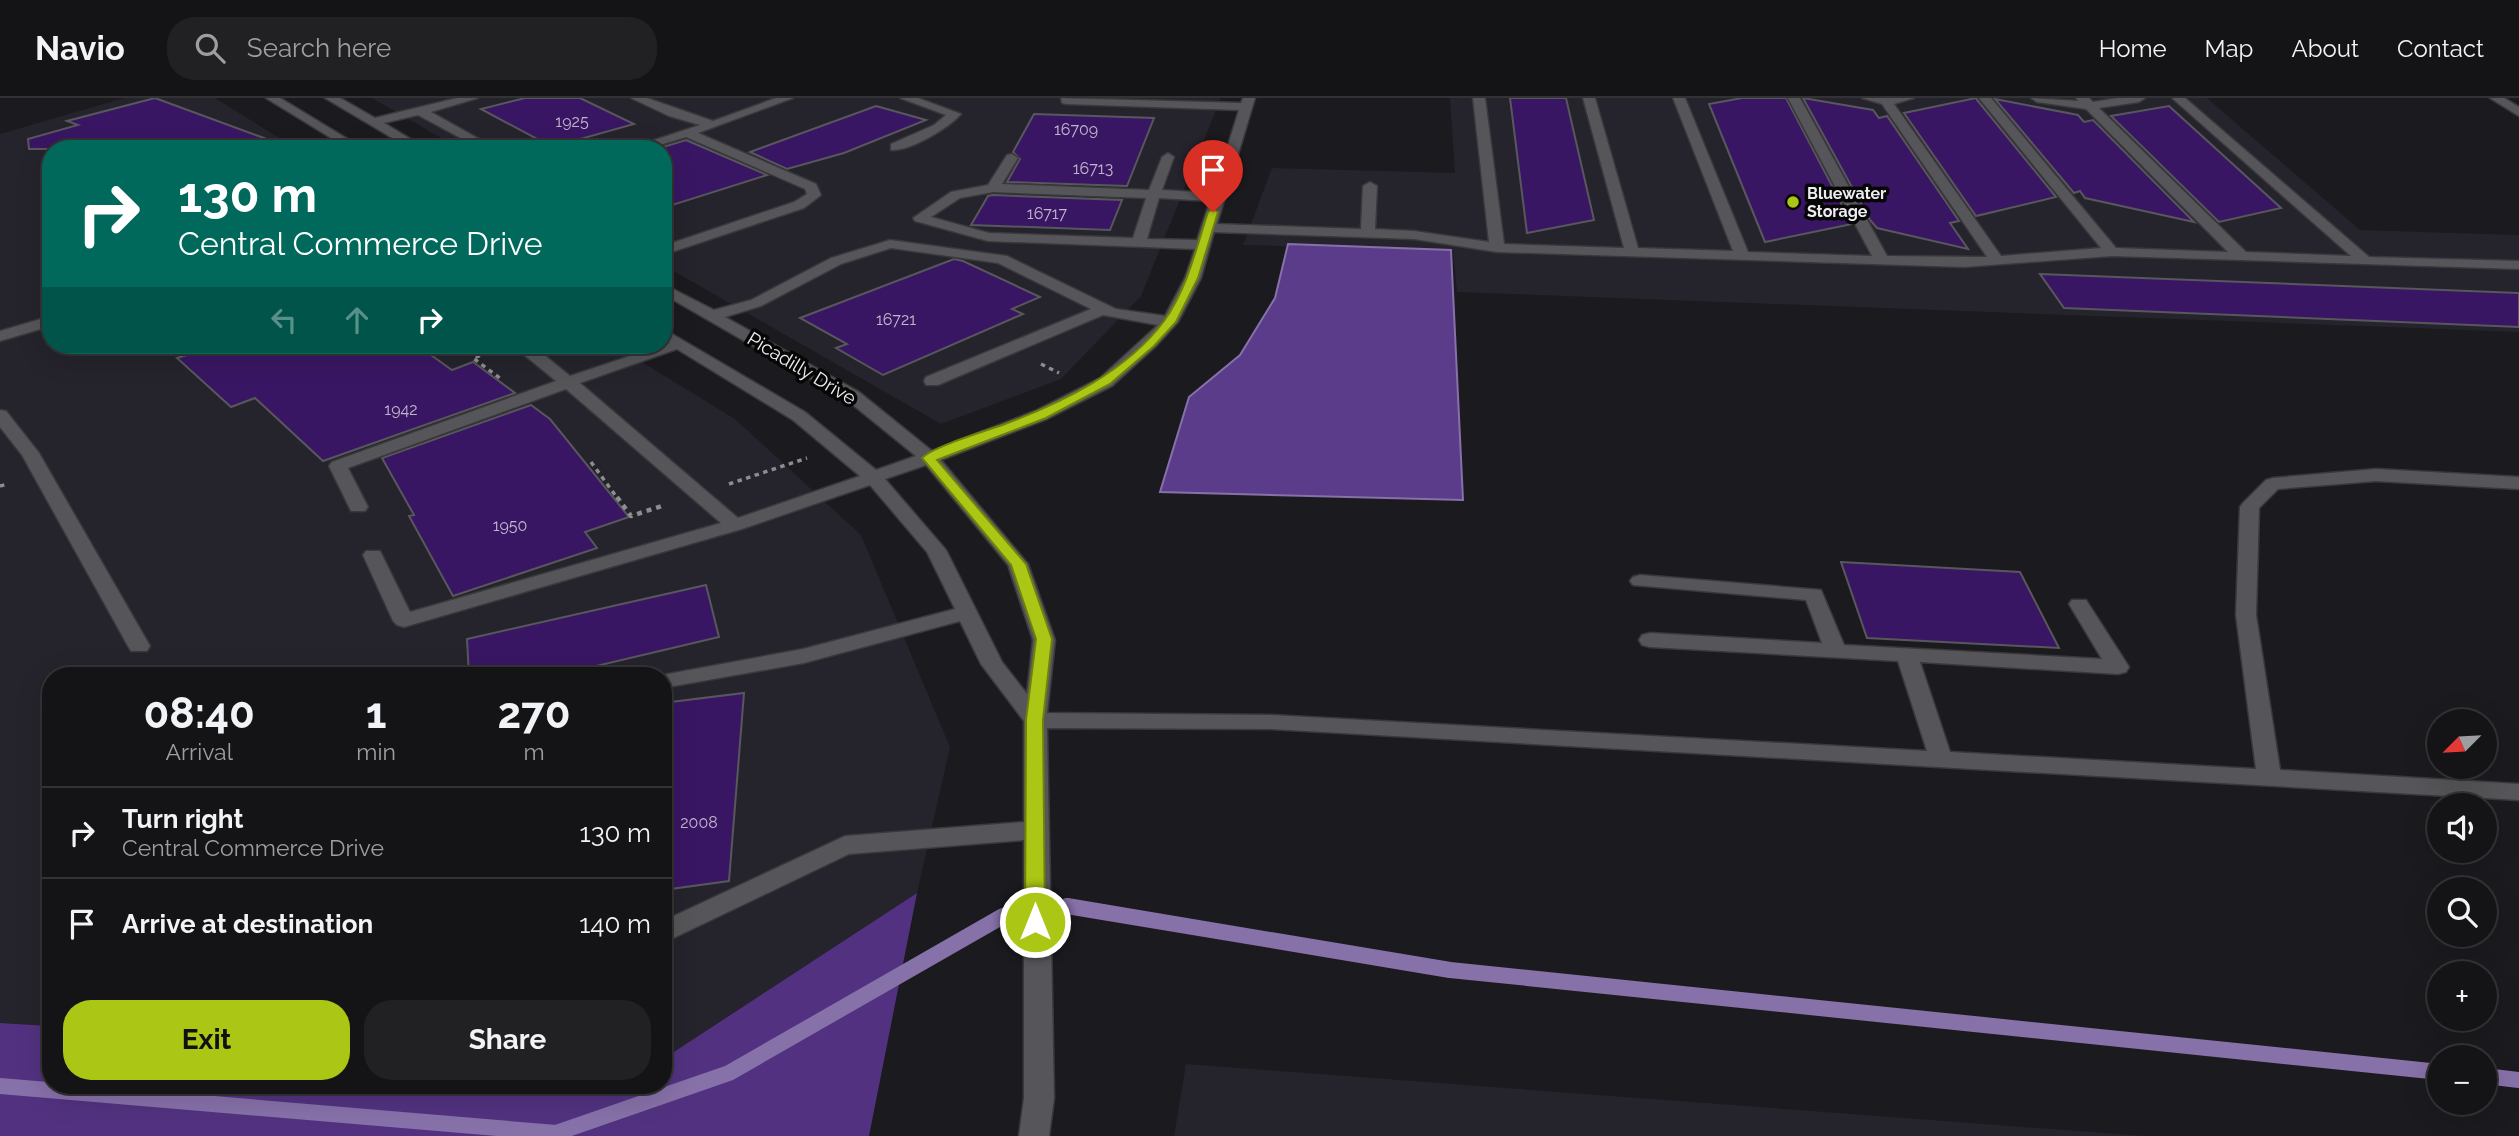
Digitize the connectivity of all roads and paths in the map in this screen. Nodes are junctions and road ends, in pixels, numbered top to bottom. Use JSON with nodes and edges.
{"nodes":[{"id":1,"x":272,"y":98,"type":"edge"},
{"id":2,"x":331,"y":98,"type":"edge"},
{"id":3,"x":472,"y":98,"type":"edge"},
{"id":4,"x":637,"y":98,"type":"edge"},
{"id":5,"x":787,"y":98,"type":"edge"},
{"id":6,"x":906,"y":98,"type":"edge"},
{"id":7,"x":1067,"y":98,"type":"edge"},
{"id":8,"x":1479,"y":98,"type":"edge"},
{"id":9,"x":1589,"y":98,"type":"edge"},
{"id":10,"x":1679,"y":98,"type":"edge"},
{"id":11,"x":1794,"y":98,"type":"edge"},
{"id":12,"x":1868,"y":98,"type":"edge"},
{"id":13,"x":1908,"y":98,"type":"edge"},
{"id":14,"x":1985,"y":98,"type":"edge"},
{"id":15,"x":2037,"y":98,"type":"edge"},
{"id":16,"x":2139,"y":98,"type":"edge"},
{"id":17,"x":2178,"y":98,"type":"edge"},
{"id":18,"x":2496,"y":98,"type":"edge"},
{"id":19,"x":1885,"y":99,"type":"edge"},
{"id":20,"x":2086,"y":102,"type":"edge"},
{"id":21,"x":1247,"y":103,"type":"edge"},
{"id":22,"x":419,"y":111,"type":"junction"},
{"id":23,"x":2519,"y":112,"type":"edge"},
{"id":24,"x":374,"y":122,"type":"junction"},
{"id":25,"x":713,"y":125,"type":"junction"},
{"id":26,"x":687,"y":133,"type":"junction"},
{"id":27,"x":343,"y":140,"type":"edge"},
{"id":28,"x":405,"y":140,"type":"edge"},
{"id":29,"x":474,"y":140,"type":"edge"},
{"id":30,"x":663,"y":140,"type":"edge"},
{"id":31,"x":895,"y":147,"type":"dead end"},
{"id":32,"x":1168,"y":157,"type":"dead end"},
{"id":33,"x":1012,"y":158,"type":"dead end"},
{"id":34,"x":1370,"y":186,"type":"dead end"},
{"id":35,"x":993,"y":188,"type":"junction"},
{"id":36,"x":1154,"y":194,"type":"junction"},
{"id":37,"x":1218,"y":197,"type":"junction"},
{"id":38,"x":1208,"y":228,"type":"junction"},
{"id":39,"x":1368,"y":234,"type":"junction"},
{"id":40,"x":1139,"y":243,"type":"junction"},
{"id":41,"x":1203,"y":245,"type":"junction"},
{"id":42,"x":672,"y":248,"type":"edge"},
{"id":43,"x":1497,"y":248,"type":"junction"},
{"id":44,"x":1632,"y":252,"type":"junction"},
{"id":45,"x":2112,"y":252,"type":"junction"},
{"id":46,"x":1742,"y":256,"type":"junction"},
{"id":47,"x":2242,"y":257,"type":"junction"},
{"id":48,"x":1882,"y":260,"type":"junction"},
{"id":49,"x":2365,"y":261,"type":"junction"},
{"id":50,"x":1998,"y":262,"type":"junction"},
{"id":51,"x":2519,"y":265,"type":"edge"},
{"id":52,"x":672,"y":293,"type":"edge"},
{"id":53,"x":1104,"y":309,"type":"junction"},
{"id":54,"x":712,"y":316,"type":"junction"},
{"id":55,"x":1170,"y":322,"type":"junction"},
{"id":56,"x":42,"y":324,"type":"edge"},
{"id":57,"x":0,"y":336,"type":"edge"},
{"id":58,"x":672,"y":340,"type":"edge"},
{"id":59,"x":485,"y":354,"type":"edge"},
{"id":60,"x":533,"y":354,"type":"edge"},
{"id":61,"x":634,"y":354,"type":"edge"},
{"id":62,"x":932,"y":380,"type":"dead end"},
{"id":63,"x":568,"y":382,"type":"junction"},
{"id":64,"x":510,"y":386,"type":"dead end"},
{"id":65,"x":0,"y":415,"type":"edge"},
{"id":66,"x":817,"y":455,"type":"dead end"},
{"id":67,"x":929,"y":458,"type":"junction"},
{"id":68,"x":591,"y":462,"type":"dead end"},
{"id":69,"x":873,"y":477,"type":"junction"},
{"id":70,"x":2519,"y":483,"type":"edge"},
{"id":71,"x":8,"y":484,"type":"dead end"},
{"id":72,"x":725,"y":485,"type":"dead end"},
{"id":73,"x":0,"y":486,"type":"edge"},
{"id":74,"x":662,"y":506,"type":"dead end"},
{"id":75,"x":358,"y":507,"type":"dead end"},
{"id":76,"x":735,"y":525,"type":"junction"},
{"id":77,"x":373,"y":555,"type":"dead end"},
{"id":78,"x":1640,"y":581,"type":"dead end"},
{"id":79,"x":2079,"y":604,"type":"dead end"},
{"id":80,"x":968,"y":612,"type":"junction"},
{"id":81,"x":1650,"y":640,"type":"dead end"},
{"id":82,"x":139,"y":646,"type":"dead end"},
{"id":83,"x":1836,"y":651,"type":"junction"},
{"id":84,"x":1907,"y":655,"type":"junction"},
{"id":85,"x":672,"y":679,"type":"edge"},
{"id":86,"x":1035,"y":720,"type":"junction"},
{"id":87,"x":1941,"y":759,"type":"junction"},
{"id":88,"x":2269,"y":778,"type":"junction"},
{"id":89,"x":2519,"y":792,"type":"edge"},
{"id":90,"x":1035,"y":830,"type":"junction"},
{"id":91,"x":672,"y":929,"type":"edge"},
{"id":92,"x":1034,"y":1136,"type":"edge"}],
"edges":[{"from":1,"to":27,"type":"street"},
{"from":2,"to":24,"type":"street"},
{"from":3,"to":22,"type":"street"},
{"from":4,"to":25,"type":"street"},
{"from":5,"to":25,"type":"street"},
{"from":6,"to":31,"type":"street"},
{"from":7,"to":21,"type":"street"},
{"from":8,"to":43,"type":"street"},
{"from":9,"to":44,"type":"street"},
{"from":10,"to":46,"type":"street"},
{"from":11,"to":48,"type":"street"},
{"from":12,"to":19,"type":"street"},
{"from":13,"to":19,"type":"street"},
{"from":14,"to":45,"type":"street"},
{"from":15,"to":20,"type":"street"},
{"from":16,"to":20,"type":"street"},
{"from":17,"to":49,"type":"street"},
{"from":18,"to":23,"type":"street"},
{"from":19,"to":50,"type":"street"},
{"from":20,"to":47,"type":"street"},
{"from":21,"to":37,"type":"street"},
{"from":22,"to":24,"type":"street"},
{"from":22,"to":29,"type":"street"},
{"from":24,"to":28,"type":"street"},
{"from":25,"to":26,"type":"street"},
{"from":26,"to":30,"type":"street"},
{"from":26,"to":42,"type":"street"},
{"from":32,"to":36,"type":"street"},
{"from":33,"to":35,"type":"street"},
{"from":34,"to":39,"type":"street"},
{"from":35,"to":36,"type":"street"},
{"from":35,"to":40,"type":"street"},
{"from":36,"to":37,"type":"street"},
{"from":36,"to":40,"type":"street"},
{"from":37,"to":38,"type":"street"},
{"from":38,"to":39,"type":"street"},
{"from":38,"to":41,"type":"street"},
{"from":39,"to":43,"type":"street"},
{"from":40,"to":41,"type":"street"},
{"from":41,"to":55,"type":"street"},
{"from":43,"to":44,"type":"street"},
{"from":44,"to":46,"type":"street"},
{"from":45,"to":47,"type":"street"},
{"from":45,"to":50,"type":"street"},
{"from":46,"to":48,"type":"street"},
{"from":47,"to":49,"type":"street"},
{"from":48,"to":50,"type":"street"},
{"from":49,"to":51,"type":"street"},
{"from":52,"to":54,"type":"street","name":"Picadilly Drive"},
{"from":53,"to":54,"type":"street"},
{"from":53,"to":55,"type":"street"},
{"from":53,"to":62,"type":"street"},
{"from":54,"to":67,"type":"street","name":"Picadilly Drive"},
{"from":55,"to":67,"type":"street"},
{"from":56,"to":57,"type":"street"},
{"from":58,"to":69,"type":"street"},
{"from":59,"to":64,"type":"path"},
{"from":60,"to":63,"type":"street"},
{"from":61,"to":63,"type":"street"},
{"from":63,"to":75,"type":"street"},
{"from":63,"to":76,"type":"street"},
{"from":65,"to":82,"type":"street"},
{"from":66,"to":72,"type":"path"},
{"from":67,"to":69,"type":"street"},
{"from":67,"to":86,"type":"street","name":"Picadilly Drive"},
{"from":68,"to":74,"type":"path"},
{"from":69,"to":76,"type":"street"},
{"from":69,"to":80,"type":"street"},
{"from":70,"to":88,"type":"street"},
{"from":71,"to":73,"type":"path"},
{"from":76,"to":77,"type":"street"},
{"from":78,"to":83,"type":"street"},
{"from":79,"to":84,"type":"street"},
{"from":80,"to":85,"type":"street"},
{"from":80,"to":86,"type":"street"},
{"from":81,"to":83,"type":"street"},
{"from":83,"to":84,"type":"street"},
{"from":84,"to":87,"type":"street"},
{"from":86,"to":87,"type":"street"},
{"from":86,"to":90,"type":"street","name":"Picadilly Drive"},
{"from":87,"to":88,"type":"street"},
{"from":88,"to":89,"type":"street"},
{"from":90,"to":91,"type":"street"},
{"from":90,"to":92,"type":"street","name":"Picadilly Drive"}]}
